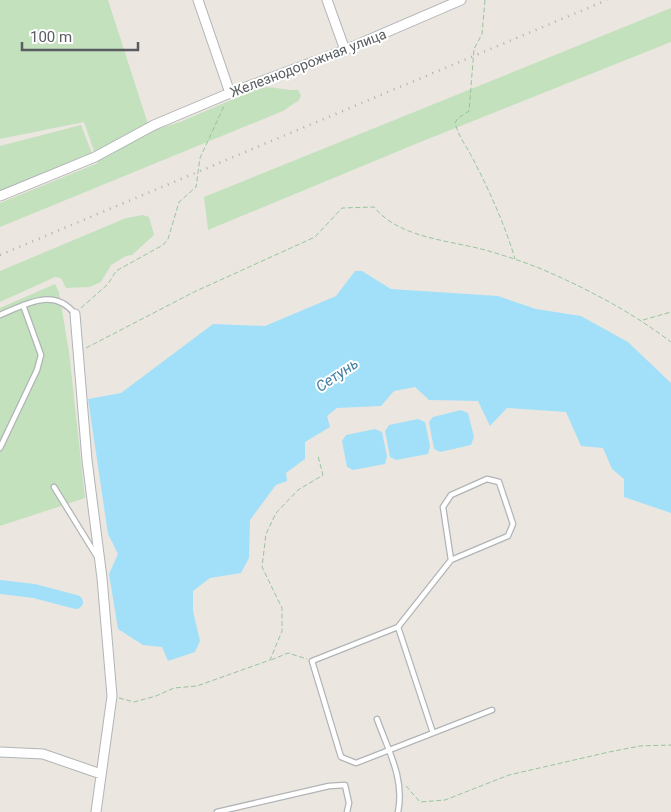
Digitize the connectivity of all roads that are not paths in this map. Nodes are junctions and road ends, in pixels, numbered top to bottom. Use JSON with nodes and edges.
{"nodes":[{"id":1,"x":198,"y":0,"type":"edge"},
{"id":2,"x":326,"y":0,"type":"edge"},
{"id":3,"x":461,"y":0,"type":"edge"},
{"id":4,"x":345,"y":50,"type":"junction"},
{"id":5,"x":230,"y":93,"type":"junction"},
{"id":6,"x":0,"y":196,"type":"edge"},
{"id":7,"x":23,"y":305,"type":"junction"},
{"id":8,"x":75,"y":314,"type":"joint"},
{"id":9,"x":0,"y":315,"type":"edge"},
{"id":10,"x":0,"y":448,"type":"edge"},
{"id":11,"x":54,"y":487,"type":"dead end"},
{"id":12,"x":450,"y":560,"type":"junction"},
{"id":13,"x":100,"y":561,"type":"junction"},
{"id":14,"x":398,"y":627,"type":"junction"},
{"id":15,"x":492,"y":710,"type":"dead end"},
{"id":16,"x":377,"y":719,"type":"dead end"},
{"id":17,"x":433,"y":733,"type":"junction"},
{"id":18,"x":388,"y":750,"type":"junction"},
{"id":19,"x":0,"y":752,"type":"edge"},
{"id":20,"x":101,"y":774,"type":"junction"},
{"id":21,"x":96,"y":812,"type":"edge"},
{"id":22,"x":217,"y":812,"type":"edge"},
{"id":23,"x":347,"y":812,"type":"edge"},
{"id":24,"x":398,"y":812,"type":"edge"}],
"edges":[{"from":1,"to":5,"type":"street"},
{"from":2,"to":4,"type":"street"},
{"from":3,"to":4,"type":"street","name":"Железнодорожная улица"},
{"from":4,"to":5,"type":"street","name":"Железнодорожная улица"},
{"from":5,"to":6,"type":"street","name":"Железнодорожная улица"},
{"from":7,"to":8,"type":"lane"},
{"from":7,"to":9,"type":"lane"},
{"from":7,"to":10,"type":"lane"},
{"from":8,"to":13,"type":"street"},
{"from":11,"to":13,"type":"lane"},
{"from":12,"to":12,"type":"lane"},
{"from":12,"to":14,"type":"lane"},
{"from":13,"to":20,"type":"street"},
{"from":14,"to":17,"type":"lane"},
{"from":14,"to":18,"type":"lane"},
{"from":15,"to":17,"type":"lane"},
{"from":16,"to":18,"type":"lane"},
{"from":17,"to":18,"type":"lane"},
{"from":18,"to":24,"type":"lane"},
{"from":19,"to":20,"type":"street"},
{"from":20,"to":21,"type":"street"},
{"from":22,"to":23,"type":"lane"}]}
